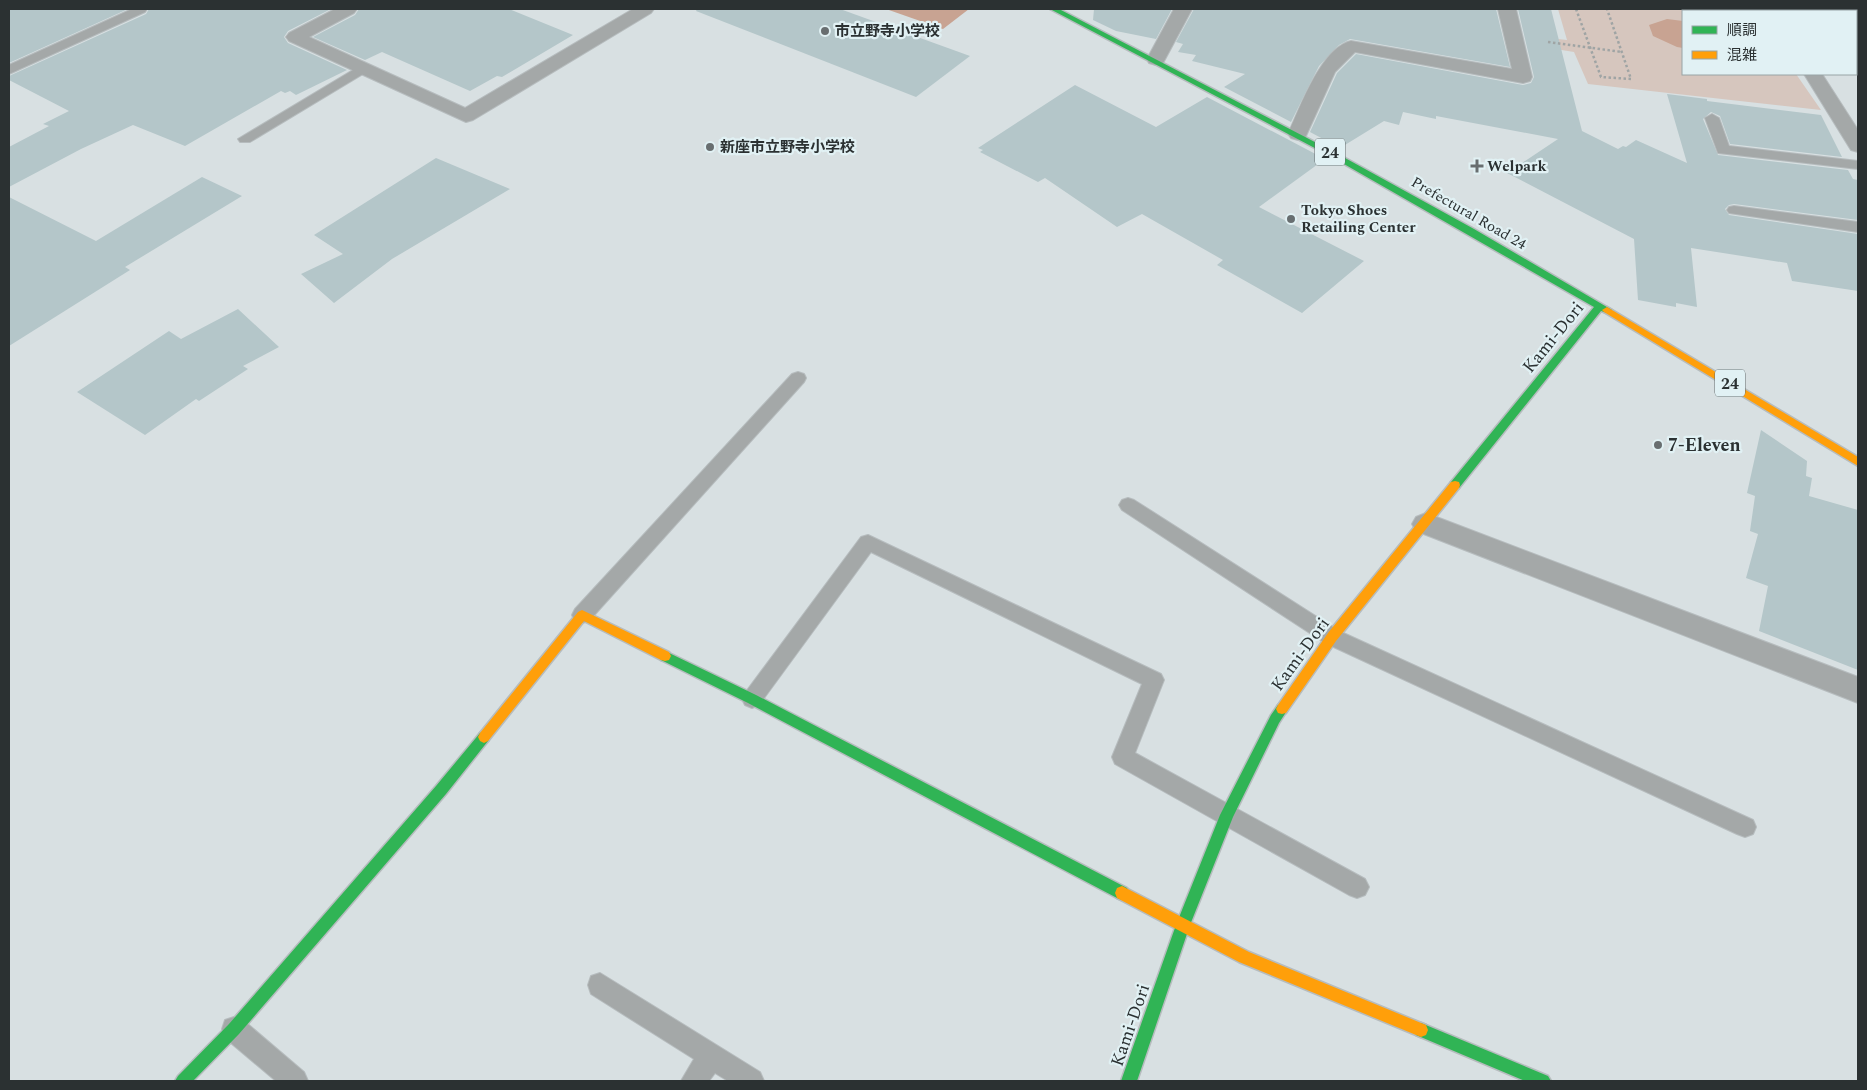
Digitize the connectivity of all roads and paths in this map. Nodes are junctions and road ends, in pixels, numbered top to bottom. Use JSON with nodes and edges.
{"nodes":[{"id":1,"x":142,"y":9,"type":"edge"},
{"id":2,"x":348,"y":9,"type":"edge"},
{"id":3,"x":645,"y":9,"type":"edge"},
{"id":4,"x":1054,"y":9,"type":"edge"},
{"id":5,"x":1183,"y":9,"type":"edge"},
{"id":6,"x":1507,"y":9,"type":"edge"},
{"id":7,"x":1576,"y":9,"type":"edge"},
{"id":8,"x":1607,"y":9,"type":"edge"},
{"id":9,"x":1516,"y":38,"type":"junction"},
{"id":10,"x":1590,"y":48,"type":"junction"},
{"id":11,"x":1622,"y":52,"type":"junction"},
{"id":12,"x":1156,"y":59,"type":"junction"},
{"id":13,"x":363,"y":68,"type":"junction"},
{"id":14,"x":9,"y":70,"type":"edge"},
{"id":15,"x":1815,"y":75,"type":"edge"},
{"id":16,"x":1712,"y":118,"type":"dead end"},
{"id":17,"x":1298,"y":134,"type":"junction"},
{"id":18,"x":245,"y":139,"type":"dead end"},
{"id":19,"x":1858,"y":146,"type":"edge"},
{"id":20,"x":1858,"y":166,"type":"edge"},
{"id":21,"x":1734,"y":210,"type":"dead end"},
{"id":22,"x":1858,"y":226,"type":"edge"},
{"id":23,"x":1600,"y":306,"type":"junction"},
{"id":24,"x":798,"y":378,"type":"dead end"},
{"id":25,"x":1858,"y":462,"type":"edge"},
{"id":26,"x":1128,"y":505,"type":"dead end"},
{"id":27,"x":1426,"y":524,"type":"junction"},
{"id":28,"x":582,"y":615,"type":"junction"},
{"id":29,"x":1332,"y":637,"type":"junction"},
{"id":30,"x":1858,"y":690,"type":"edge"},
{"id":31,"x":752,"y":699,"type":"junction"},
{"id":32,"x":1227,"y":815,"type":"junction"},
{"id":33,"x":1745,"y":827,"type":"dead end"},
{"id":34,"x":1357,"y":887,"type":"dead end"},
{"id":35,"x":1183,"y":925,"type":"junction"},
{"id":36,"x":600,"y":985,"type":"dead end"},
{"id":37,"x":234,"y":1029,"type":"junction"},
{"id":38,"x":712,"y":1055,"type":"junction"},
{"id":39,"x":183,"y":1081,"type":"edge"},
{"id":40,"x":295,"y":1081,"type":"edge"},
{"id":41,"x":694,"y":1081,"type":"edge"},
{"id":42,"x":751,"y":1081,"type":"edge"},
{"id":43,"x":1129,"y":1081,"type":"edge"},
{"id":44,"x":1543,"y":1081,"type":"edge"}],
"edges":[{"from":1,"to":14,"type":"lane"},
{"from":2,"to":13,"type":"street"},
{"from":3,"to":13,"type":"street"},
{"from":4,"to":12,"type":"street","name":"Prefectural Road 24","number":"24"},
{"from":5,"to":12,"type":"street"},
{"from":6,"to":9,"type":"street"},
{"from":7,"to":10,"type":"path"},
{"from":8,"to":11,"type":"path"},
{"from":9,"to":10,"type":"path"},
{"from":9,"to":17,"type":"street"},
{"from":10,"to":11,"type":"path"},
{"from":10,"to":11,"type":"path"},
{"from":12,"to":17,"type":"street","name":"Prefectural Road 24","number":"24"},
{"from":13,"to":18,"type":"lane"},
{"from":15,"to":19,"type":"street"},
{"from":16,"to":20,"type":"lane"},
{"from":17,"to":23,"type":"street","name":"Prefectural Road 24","number":"24"},
{"from":21,"to":22,"type":"lane"},
{"from":23,"to":25,"type":"street","name":"Prefectural Road 24","number":"24"},
{"from":23,"to":27,"type":"street","name":"Kami-Dori"},
{"from":24,"to":28,"type":"lane"},
{"from":26,"to":29,"type":"lane"},
{"from":27,"to":29,"type":"street","name":"Kami-Dori"},
{"from":27,"to":30,"type":"street"},
{"from":28,"to":31,"type":"street"},
{"from":28,"to":37,"type":"street"},
{"from":29,"to":32,"type":"street","name":"Kami-Dori"},
{"from":29,"to":33,"type":"lane"},
{"from":31,"to":32,"type":"lane"},
{"from":31,"to":35,"type":"street"},
{"from":32,"to":34,"type":"lane"},
{"from":32,"to":35,"type":"street","name":"Kami-Dori"},
{"from":35,"to":43,"type":"street","name":"Kami-Dori"},
{"from":35,"to":44,"type":"street"},
{"from":36,"to":38,"type":"lane"},
{"from":37,"to":39,"type":"street"},
{"from":37,"to":40,"type":"lane"},
{"from":38,"to":41,"type":"lane"},
{"from":38,"to":42,"type":"lane"}]}
